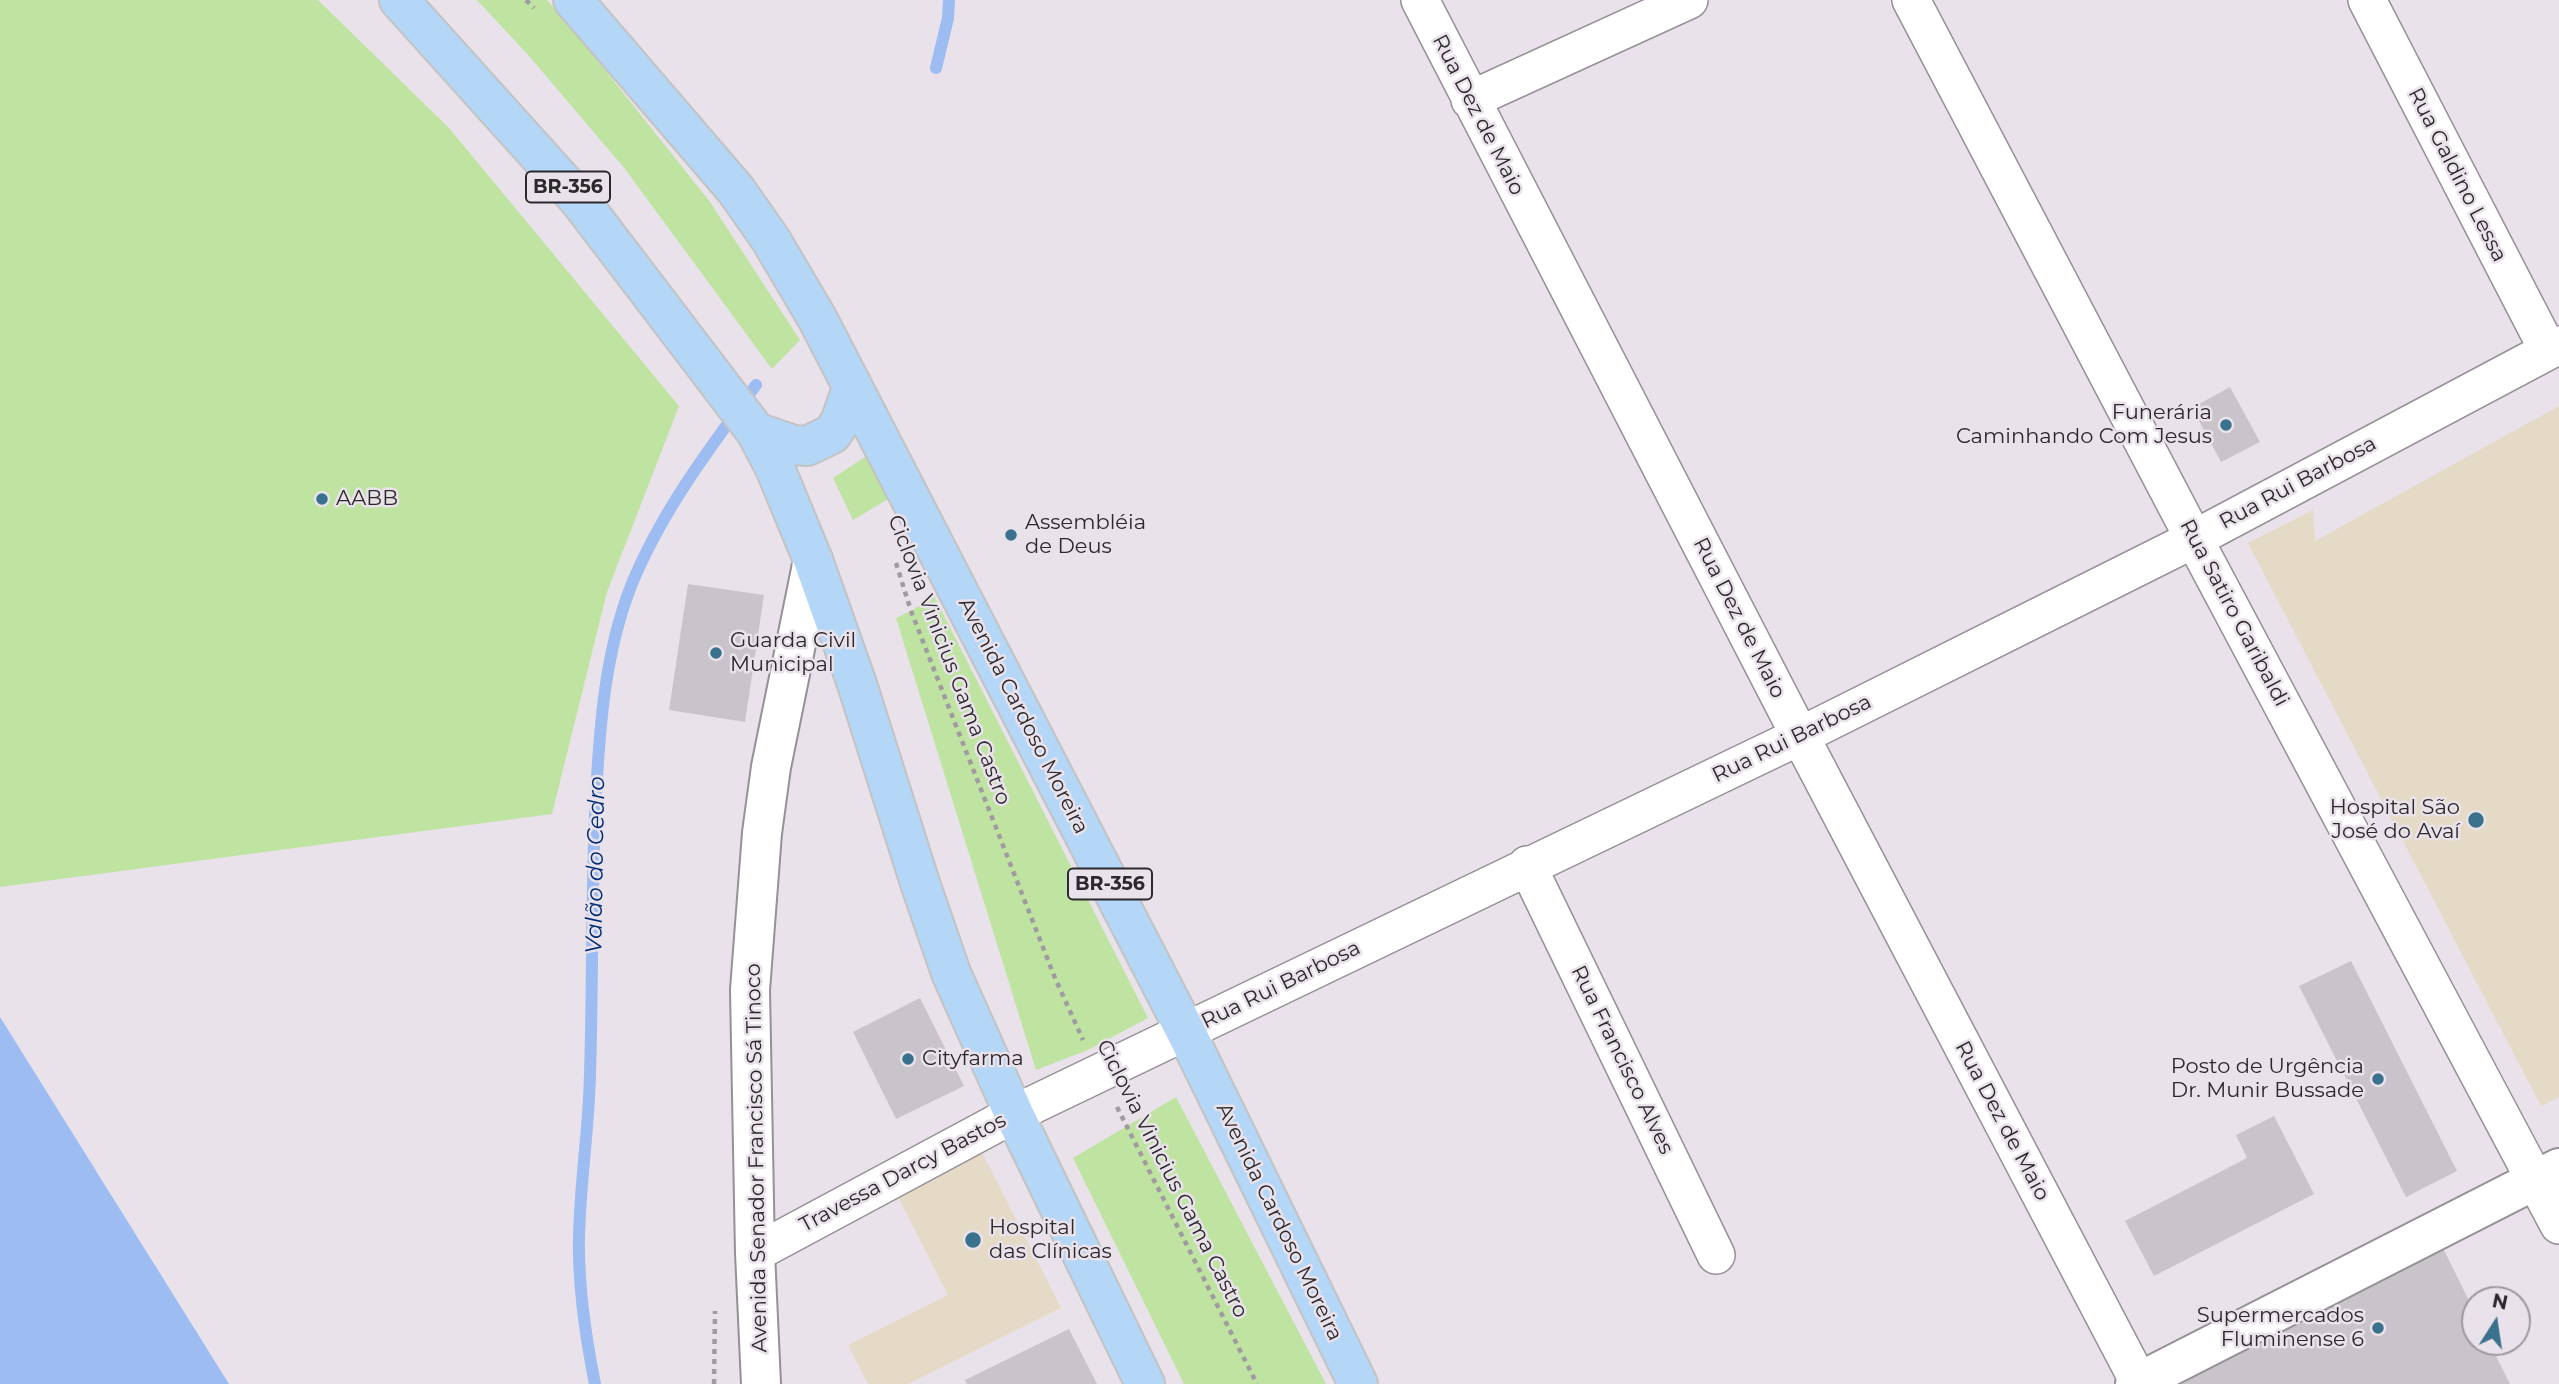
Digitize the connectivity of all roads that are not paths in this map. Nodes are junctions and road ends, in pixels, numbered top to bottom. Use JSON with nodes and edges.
{"nodes":[{"id":1,"x":399,"y":0,"type":"edge"},
{"id":2,"x":573,"y":0,"type":"edge"},
{"id":3,"x":1420,"y":0,"type":"edge"},
{"id":4,"x":1689,"y":0,"type":"edge"},
{"id":5,"x":1911,"y":0,"type":"edge"},
{"id":6,"x":2367,"y":0,"type":"edge"},
{"id":7,"x":1470,"y":100,"type":"junction"},
{"id":8,"x":2553,"y":347,"type":"edge"},
{"id":9,"x":852,"y":388,"type":"junction"},
{"id":10,"x":755,"y":431,"type":"junction"},
{"id":11,"x":2194,"y":539,"type":"junction"},
{"id":12,"x":813,"y":560,"type":"junction"},
{"id":13,"x":1800,"y":736,"type":"junction"},
{"id":14,"x":1527,"y":865,"type":"junction"},
{"id":15,"x":1186,"y":1032,"type":"junction"},
{"id":16,"x":1014,"y":1114,"type":"junction"},
{"id":17,"x":2548,"y":1174,"type":"edge"},
{"id":18,"x":2559,"y":1225,"type":"edge"},
{"id":19,"x":755,"y":1253,"type":"junction"},
{"id":20,"x":1716,"y":1255,"type":"dead end"},
{"id":21,"x":2138,"y":1383,"type":"edge"},
{"id":22,"x":761,"y":1384,"type":"edge"},
{"id":23,"x":1145,"y":1384,"type":"edge"},
{"id":24,"x":1358,"y":1384,"type":"edge"}],
"edges":[{"from":1,"to":10,"type":"highway","number":"BR-356"},
{"from":2,"to":9,"type":"highway","number":"BR-356"},
{"from":3,"to":7,"type":"street","name":"Rua Dez de Maio"},
{"from":4,"to":7,"type":"street"},
{"from":5,"to":11,"type":"street","name":"Rua Satiro Garibaldi"},
{"from":6,"to":8,"type":"street","name":"Rua Galdino Lessa"},
{"from":7,"to":13,"type":"street","name":"Rua Dez de Maio"},
{"from":8,"to":11,"type":"street","name":"Rua Rui Barbosa"},
{"from":9,"to":10,"type":"highway"},
{"from":9,"to":15,"type":"highway","name":"Avenida Cardoso Moreira","number":"BR-356"},
{"from":10,"to":12,"type":"highway","number":"BR-356"},
{"from":11,"to":13,"type":"street","name":"Rua Rui Barbosa"},
{"from":11,"to":17,"type":"street","name":"Rua Satiro Garibaldi"},
{"from":12,"to":16,"type":"highway","number":"BR-356"},
{"from":12,"to":19,"type":"street","name":"Avenida Senador Francisco Sá Tinoco"},
{"from":13,"to":14,"type":"street","name":"Rua Rui Barbosa"},
{"from":13,"to":21,"type":"street","name":"Rua Dez de Maio"},
{"from":14,"to":15,"type":"street","name":"Rua Rui Barbosa"},
{"from":14,"to":20,"type":"street","name":"Rua Francisco Alves"},
{"from":15,"to":16,"type":"street","name":"Rua Rui Barbosa"},
{"from":15,"to":24,"type":"highway","name":"Avenida Cardoso Moreira","number":"BR-356"},
{"from":16,"to":19,"type":"street","name":"Travessa Darcy Bastos"},
{"from":16,"to":23,"type":"highway","number":"BR-356"},
{"from":17,"to":18,"type":"street","name":"Rua Satiro Garibaldi"},
{"from":17,"to":21,"type":"street"},
{"from":19,"to":22,"type":"street","name":"Avenida Senador Francisco Sá Tinoco"}]}
